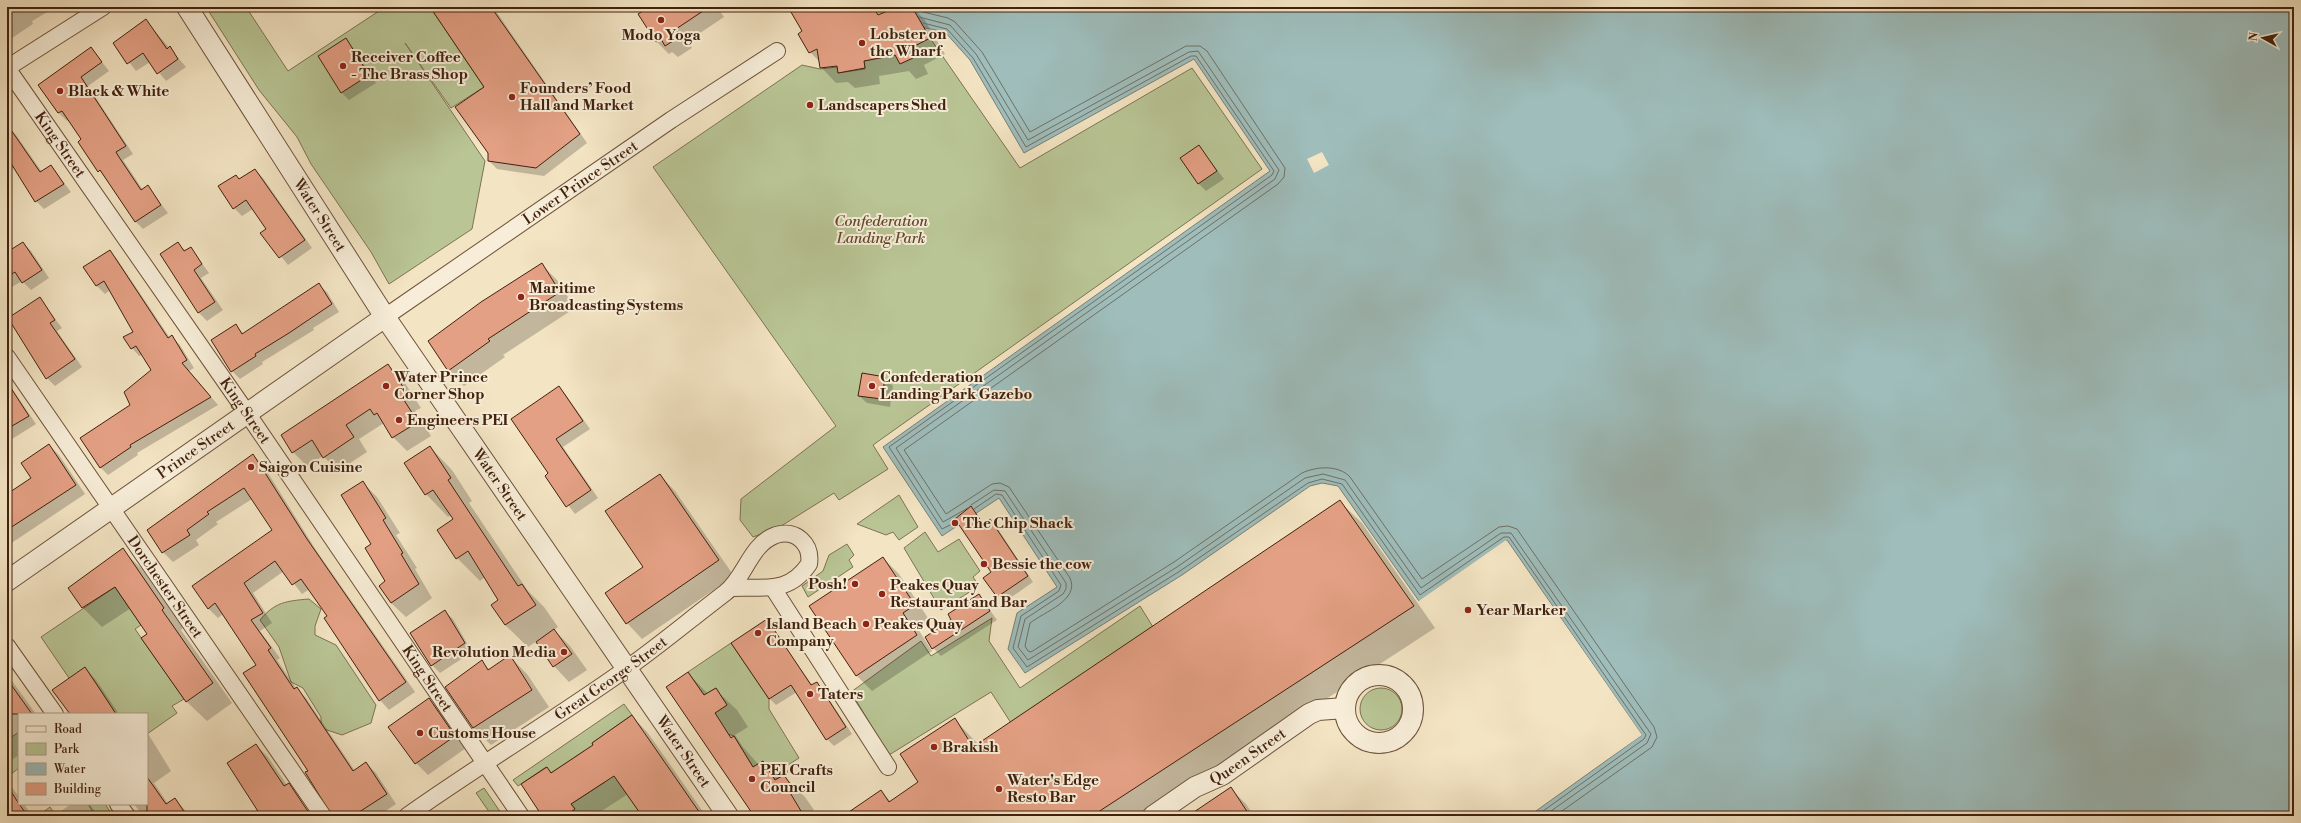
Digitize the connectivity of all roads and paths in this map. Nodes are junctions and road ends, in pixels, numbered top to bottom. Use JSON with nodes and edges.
{"nodes":[{"id":1,"x":103,"y":7,"type":"edge"},
{"id":2,"x":187,"y":7,"type":"edge"},
{"id":3,"x":777,"y":51,"type":"dead end"},
{"id":4,"x":7,"y":68,"type":"edge"},
{"id":5,"x":385,"y":317,"type":"junction"},
{"id":6,"x":7,"y":357,"type":"edge"},
{"id":7,"x":247,"y":413,"type":"junction"},
{"id":8,"x":111,"y":508,"type":"junction"},
{"id":9,"x":7,"y":581,"type":"edge"},
{"id":10,"x":731,"y":588,"type":"junction"},
{"id":11,"x":773,"y":588,"type":"junction"},
{"id":12,"x":7,"y":646,"type":"edge"},
{"id":13,"x":626,"y":669,"type":"junction"},
{"id":14,"x":1345,"y":708,"type":"dead end"},
{"id":15,"x":54,"y":713,"type":"edge"},
{"id":16,"x":484,"y":762,"type":"junction"},
{"id":17,"x":888,"y":767,"type":"dead end"},
{"id":18,"x":119,"y":805,"type":"edge"},
{"id":19,"x":127,"y":816,"type":"edge"},
{"id":20,"x":323,"y":816,"type":"edge"},
{"id":21,"x":407,"y":816,"type":"edge"},
{"id":22,"x":521,"y":816,"type":"edge"},
{"id":23,"x":728,"y":816,"type":"edge"},
{"id":24,"x":1153,"y":816,"type":"edge"}],
"edges":[{"from":1,"to":4,"type":"street"},
{"from":2,"to":5,"type":"street","name":"Water Street"},
{"from":3,"to":5,"type":"street","name":"Lower Prince Street"},
{"from":4,"to":7,"type":"street","name":"King Street"},
{"from":5,"to":7,"type":"street","name":"Prince Street"},
{"from":5,"to":13,"type":"street","name":"Water Street"},
{"from":6,"to":8,"type":"street","name":"Dorchester Street"},
{"from":7,"to":8,"type":"street","name":"Prince Street"},
{"from":7,"to":16,"type":"street","name":"King Street"},
{"from":8,"to":9,"type":"street","name":"Prince Street"},
{"from":8,"to":20,"type":"street","name":"Dorchester Street"},
{"from":10,"to":11,"type":"street","name":"Great George Street"},
{"from":10,"to":11,"type":"street","name":"Great George Street"},
{"from":10,"to":13,"type":"street","name":"Great George Street"},
{"from":11,"to":17,"type":"street"},
{"from":12,"to":15,"type":"street"},
{"from":13,"to":16,"type":"street","name":"Great George Street"},
{"from":13,"to":23,"type":"street","name":"Water Street"},
{"from":14,"to":24,"type":"street","name":"Queen Street"},
{"from":16,"to":21,"type":"street","name":"Great George Street"},
{"from":16,"to":22,"type":"street","name":"King Street"},
{"from":18,"to":19,"type":"street"}]}
